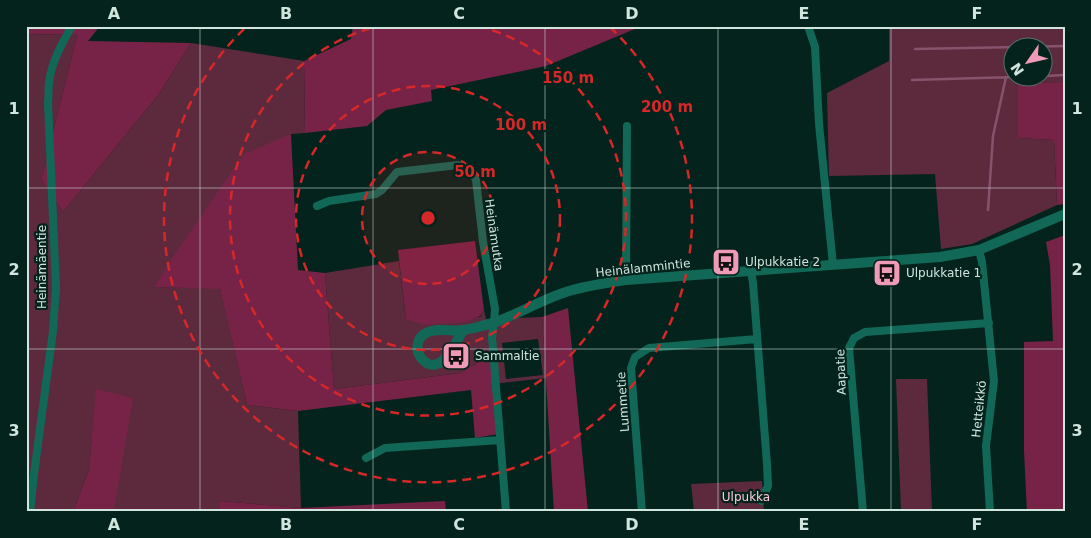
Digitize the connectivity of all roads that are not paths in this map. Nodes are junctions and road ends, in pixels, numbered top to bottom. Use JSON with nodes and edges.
{"nodes":[{"id":1,"x":72,"y":26,"type":"edge"},
{"id":2,"x":808,"y":26,"type":"edge"},
{"id":3,"x":627,"y":126,"type":"dead end"},
{"id":4,"x":317,"y":206,"type":"dead end"},
{"id":5,"x":1065,"y":214,"type":"edge"},
{"id":6,"x":979,"y":250,"type":"junction"},
{"id":7,"x":833,"y":265,"type":"junction"},
{"id":8,"x":751,"y":271,"type":"junction"},
{"id":9,"x":626,"y":280,"type":"junction"},
{"id":10,"x":494,"y":322,"type":"junction"},
{"id":11,"x":989,"y":323,"type":"junction"},
{"id":12,"x":463,"y":330,"type":"junction"},
{"id":13,"x":757,"y":339,"type":"junction"},
{"id":14,"x":500,"y":440,"type":"junction"},
{"id":15,"x":366,"y":458,"type":"dead end"},
{"id":16,"x":761,"y":501,"type":"dead end"},
{"id":17,"x":30,"y":512,"type":"edge"},
{"id":18,"x":506,"y":512,"type":"edge"},
{"id":19,"x":642,"y":512,"type":"edge"},
{"id":20,"x":863,"y":512,"type":"edge"},
{"id":21,"x":990,"y":512,"type":"edge"}],
"edges":[{"from":1,"to":17,"type":"street","name":"Heinämäentie"},
{"from":2,"to":7,"type":"street"},
{"from":3,"to":9,"type":"street"},
{"from":4,"to":10,"type":"street","name":"Heinämutka"},
{"from":5,"to":6,"type":"street","name":"Heinälammintie"},
{"from":6,"to":7,"type":"street","name":"Heinälammintie"},
{"from":6,"to":11,"type":"street","name":"Hetteikkö"},
{"from":7,"to":8,"type":"street","name":"Heinälammintie"},
{"from":8,"to":9,"type":"street","name":"Heinälammintie"},
{"from":8,"to":13,"type":"street"},
{"from":9,"to":10,"type":"street","name":"Heinälammintie"},
{"from":10,"to":12,"type":"street","name":"Heinälammintie"},
{"from":10,"to":14,"type":"street"},
{"from":11,"to":20,"type":"street","name":"Aapatie"},
{"from":11,"to":21,"type":"street","name":"Hetteikkö"},
{"from":12,"to":12,"type":"street","name":"Heinälammintie"},
{"from":13,"to":16,"type":"street"},
{"from":13,"to":19,"type":"street","name":"Lummetie"},
{"from":14,"to":15,"type":"street"},
{"from":14,"to":18,"type":"street"}]}
